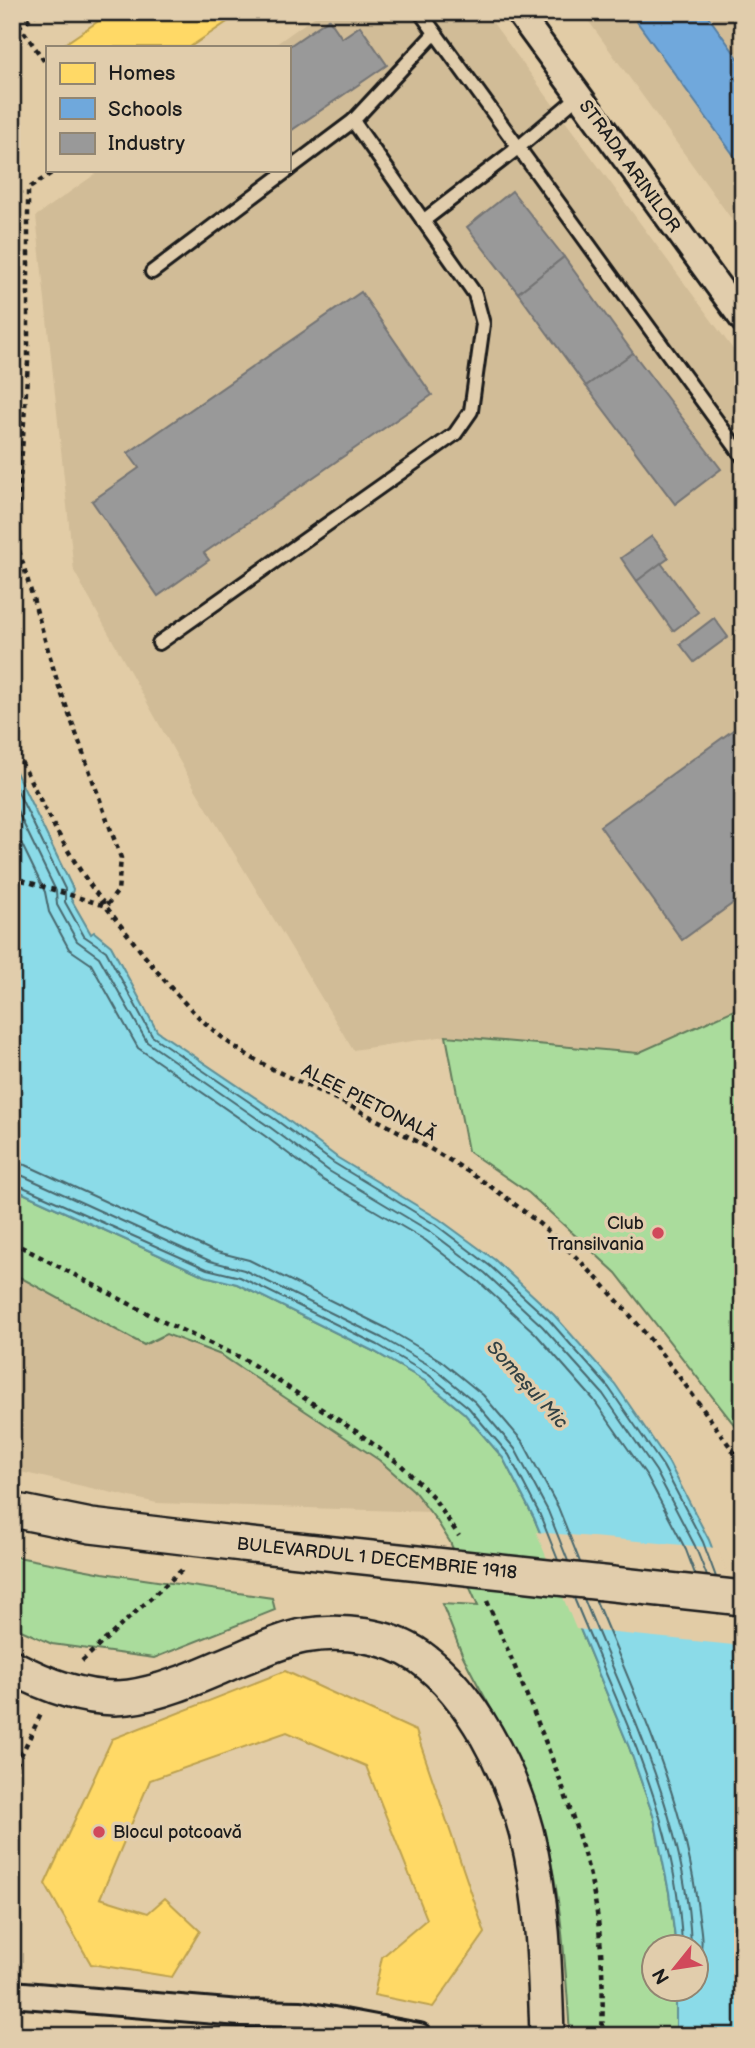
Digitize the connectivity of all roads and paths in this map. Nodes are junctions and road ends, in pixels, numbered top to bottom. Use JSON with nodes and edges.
{"nodes":[{"id":1,"x":38,"y":12,"type":"edge"},
{"id":2,"x":420,"y":12,"type":"edge"},
{"id":3,"x":518,"y":12,"type":"edge"},
{"id":4,"x":435,"y":33,"type":"junction"},
{"id":5,"x":46,"y":64,"type":"edge"},
{"id":6,"x":579,"y":96,"type":"junction"},
{"id":7,"x":353,"y":121,"type":"junction"},
{"id":8,"x":519,"y":147,"type":"junction"},
{"id":9,"x":290,"y":168,"type":"edge"},
{"id":10,"x":53,"y":172,"type":"edge"},
{"id":11,"x":284,"y":172,"type":"edge"},
{"id":12,"x":423,"y":221,"type":"junction"},
{"id":13,"x":152,"y":272,"type":"dead end"},
{"id":14,"x":743,"y":320,"type":"edge"},
{"id":15,"x":743,"y":457,"type":"edge"},
{"id":16,"x":159,"y":643,"type":"dead end"},
{"id":17,"x":12,"y":744,"type":"edge"},
{"id":18,"x":12,"y":877,"type":"edge"},
{"id":19,"x":106,"y":906,"type":"junction"},
{"id":20,"x":743,"y":1465,"type":"edge"},
{"id":21,"x":12,"y":1510,"type":"edge"},
{"id":22,"x":188,"y":1564,"type":"dead end"},
{"id":23,"x":743,"y":1598,"type":"edge"},
{"id":24,"x":82,"y":1661,"type":"dead end"},
{"id":25,"x":12,"y":1667,"type":"edge"},
{"id":26,"x":46,"y":1705,"type":"dead end"},
{"id":27,"x":12,"y":1774,"type":"edge"},
{"id":28,"x":12,"y":1994,"type":"edge"},
{"id":29,"x":419,"y":2036,"type":"edge"},
{"id":30,"x":547,"y":2036,"type":"edge"}],
"edges":[{"from":1,"to":5,"type":"path"},
{"from":2,"to":4,"type":"lane"},
{"from":3,"to":6,"type":"street","name":"STRADA ARINILOR"},
{"from":4,"to":7,"type":"lane"},
{"from":4,"to":8,"type":"lane"},
{"from":6,"to":8,"type":"lane"},
{"from":6,"to":14,"type":"street","name":"STRADA ARINILOR"},
{"from":7,"to":9,"type":"lane"},
{"from":7,"to":12,"type":"lane"},
{"from":8,"to":12,"type":"lane"},
{"from":8,"to":15,"type":"lane"},
{"from":10,"to":19,"type":"path"},
{"from":11,"to":13,"type":"lane"},
{"from":12,"to":16,"type":"lane"},
{"from":17,"to":19,"type":"path","name":"ALEE PIETONALĂ"},
{"from":18,"to":19,"type":"path"},
{"from":19,"to":20,"type":"path","name":"ALEE PIETONALĂ"},
{"from":21,"to":23,"type":"street","name":"BULEVARDUL 1 DECEMBRIE 1918","bridge":true},
{"from":22,"to":24,"type":"path"},
{"from":25,"to":30,"type":"street"},
{"from":26,"to":27,"type":"path"},
{"from":28,"to":29,"type":"street"}]}
